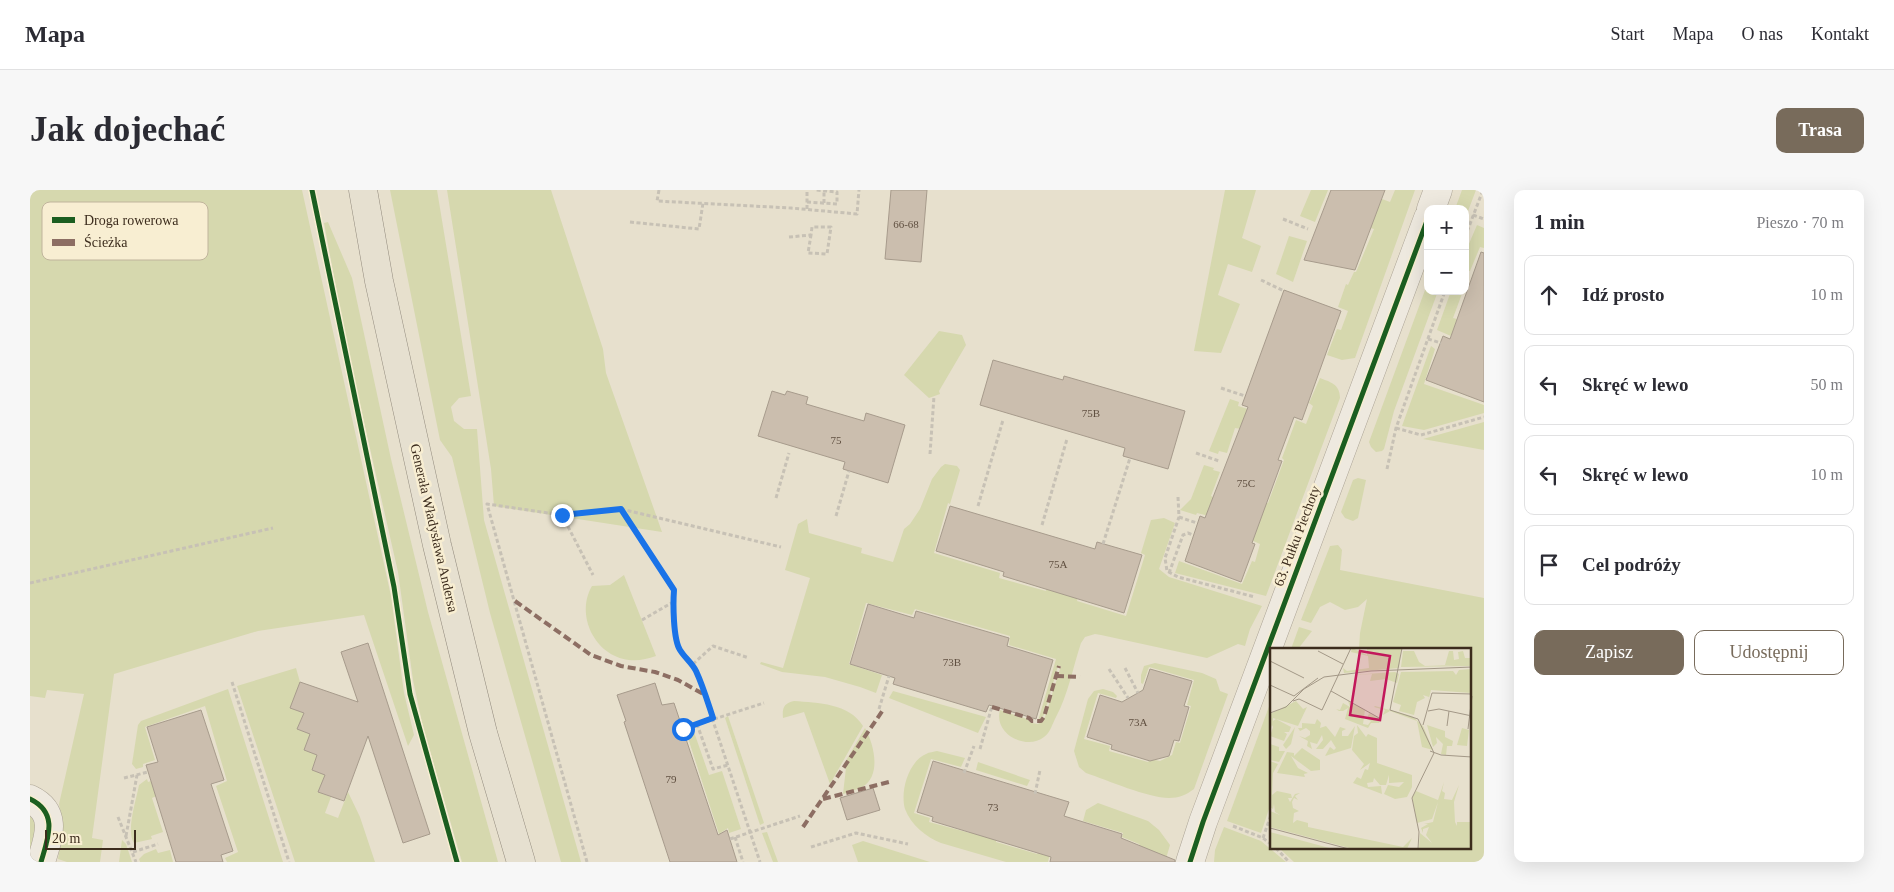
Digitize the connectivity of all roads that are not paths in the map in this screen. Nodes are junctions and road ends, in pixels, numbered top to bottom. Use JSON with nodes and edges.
{"nodes":[{"id":1,"x":363,"y":190,"type":"edge"},
{"id":2,"x":1438,"y":190,"type":"edge"},
{"id":3,"x":1432,"y":205,"type":"edge"},
{"id":4,"x":1424,"y":229,"type":"edge"},
{"id":5,"x":30,"y":799,"type":"edge"},
{"id":6,"x":41,"y":862,"type":"edge"},
{"id":7,"x":521,"y":862,"type":"edge"},
{"id":8,"x":1190,"y":862,"type":"edge"}],
"edges":[{"from":1,"to":7,"type":"main road","name":"Generała Władysława Andersa"},
{"from":2,"to":3,"type":"street"},
{"from":4,"to":8,"type":"street","name":"63. Pułku Piechoty"},
{"from":5,"to":6,"type":"street"}]}
